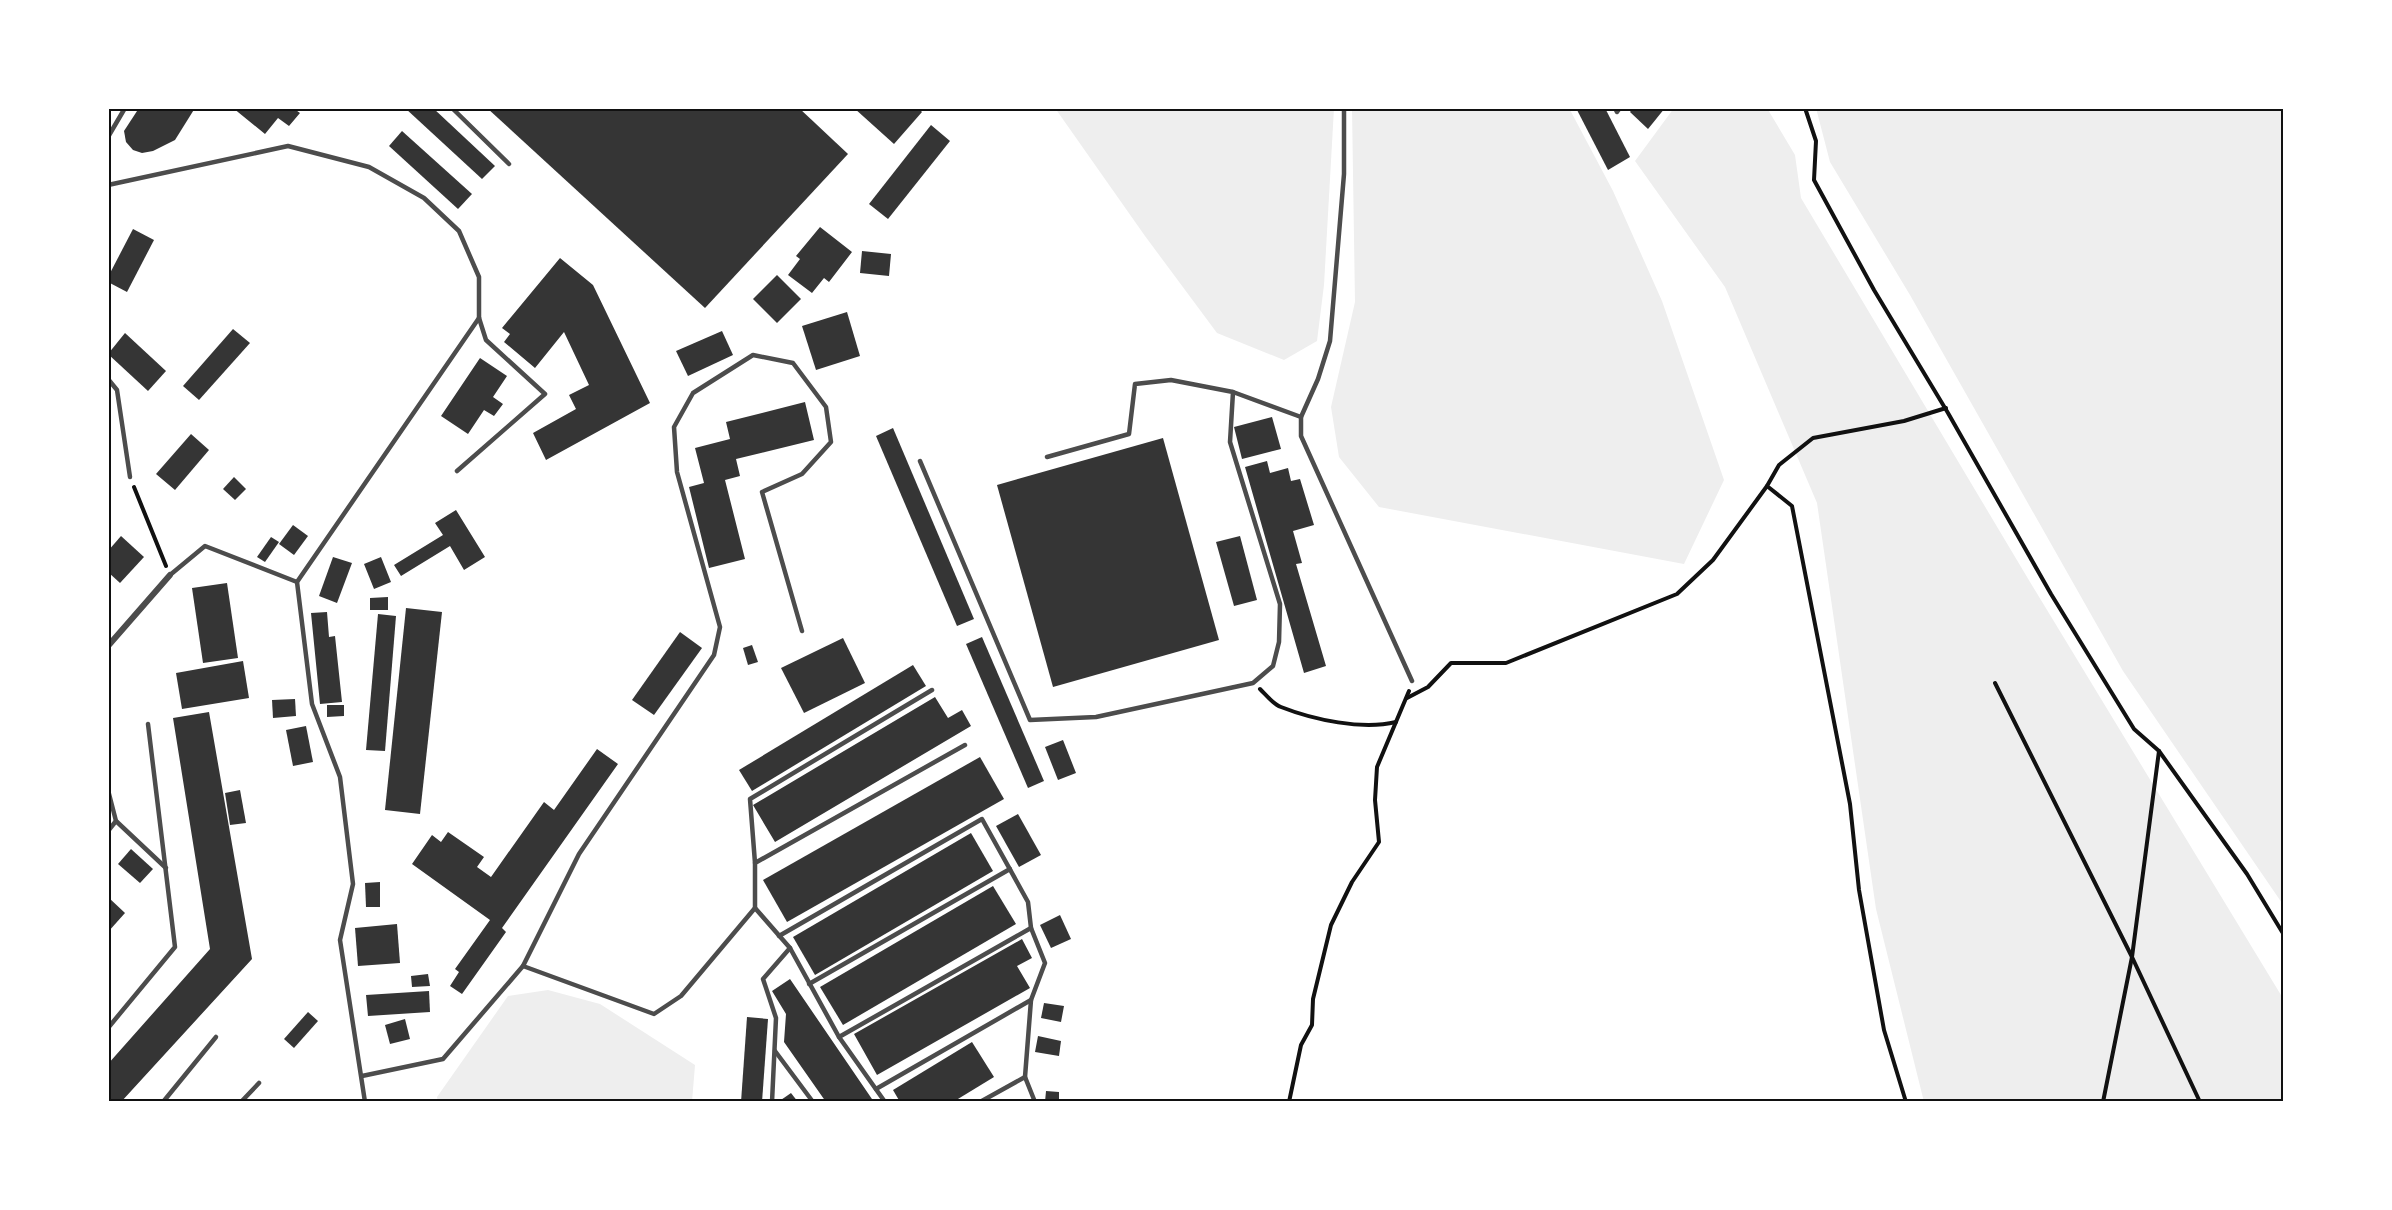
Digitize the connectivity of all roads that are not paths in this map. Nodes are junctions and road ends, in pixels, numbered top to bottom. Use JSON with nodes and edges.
{"nodes":[{"id":1,"x":125,"y":108,"type":"edge"},
{"id":2,"x":452,"y":108,"type":"edge"},
{"id":3,"x":1344,"y":108,"type":"edge"},
{"id":4,"x":1615,"y":108,"type":"edge"},
{"id":5,"x":1620,"y":108,"type":"edge"},
{"id":6,"x":108,"y":137,"type":"edge"},
{"id":7,"x":509,"y":164,"type":"dead end"},
{"id":8,"x":108,"y":185,"type":"edge"},
{"id":9,"x":479,"y":318,"type":"junction"},
{"id":10,"x":108,"y":379,"type":"edge"},
{"id":11,"x":1233,"y":392,"type":"junction"},
{"id":12,"x":1301,"y":417,"type":"junction"},
{"id":13,"x":1047,"y":458,"type":"dead end"},
{"id":14,"x":920,"y":461,"type":"dead end"},
{"id":15,"x":457,"y":471,"type":"dead end"},
{"id":16,"x":130,"y":477,"type":"road end"},
{"id":17,"x":170,"y":575,"type":"joint"},
{"id":18,"x":297,"y":582,"type":"junction"},
{"id":19,"x":802,"y":631,"type":"dead end"},
{"id":20,"x":108,"y":646,"type":"edge"},
{"id":21,"x":1412,"y":681,"type":"road end"},
{"id":22,"x":932,"y":690,"type":"dead end"},
{"id":23,"x":148,"y":724,"type":"dead end"},
{"id":24,"x":964,"y":746,"type":"dead end"},
{"id":25,"x":108,"y":790,"type":"edge"},
{"id":26,"x":116,"y":821,"type":"junction"},
{"id":27,"x":108,"y":831,"type":"edge"},
{"id":28,"x":755,"y":863,"type":"junction"},
{"id":29,"x":166,"y":868,"type":"junction"},
{"id":30,"x":1010,"y":869,"type":"junction"},
{"id":31,"x":754,"y":908,"type":"junction"},
{"id":32,"x":1031,"y":928,"type":"junction"},
{"id":33,"x":779,"y":936,"type":"junction"},
{"id":34,"x":790,"y":948,"type":"junction"},
{"id":35,"x":523,"y":966,"type":"junction"},
{"id":36,"x":809,"y":984,"type":"junction"},
{"id":37,"x":1031,"y":1000,"type":"junction"},
{"id":38,"x":108,"y":1028,"type":"edge"},
{"id":39,"x":216,"y":1037,"type":"dead end"},
{"id":40,"x":839,"y":1037,"type":"junction"},
{"id":41,"x":776,"y":1051,"type":"junction"},
{"id":42,"x":362,"y":1076,"type":"junction"},
{"id":43,"x":1025,"y":1077,"type":"junction"},
{"id":44,"x":259,"y":1083,"type":"dead end"},
{"id":45,"x":876,"y":1089,"type":"junction"},
{"id":46,"x":163,"y":1102,"type":"edge"},
{"id":47,"x":241,"y":1102,"type":"edge"},
{"id":48,"x":366,"y":1102,"type":"edge"},
{"id":49,"x":772,"y":1102,"type":"edge"},
{"id":50,"x":813,"y":1102,"type":"edge"},
{"id":51,"x":885,"y":1102,"type":"edge"},
{"id":52,"x":980,"y":1102,"type":"edge"},
{"id":53,"x":1035,"y":1102,"type":"edge"}],
"edges":[{"from":1,"to":6,"type":"lane"},
{"from":2,"to":7,"type":"lane"},
{"from":3,"to":12,"type":"lane"},
{"from":4,"to":5,"type":"lane"},
{"from":8,"to":9,"type":"lane"},
{"from":9,"to":15,"type":"lane"},
{"from":9,"to":18,"type":"lane"},
{"from":10,"to":16,"type":"lane"},
{"from":11,"to":12,"type":"lane"},
{"from":11,"to":13,"type":"lane"},
{"from":11,"to":14,"type":"lane"},
{"from":12,"to":21,"type":"lane"},
{"from":17,"to":18,"type":"lane"},
{"from":17,"to":20,"type":"street"},
{"from":18,"to":42,"type":"lane"},
{"from":19,"to":35,"type":"lane"},
{"from":22,"to":28,"type":"lane"},
{"from":23,"to":29,"type":"lane"},
{"from":24,"to":28,"type":"lane"},
{"from":25,"to":26,"type":"lane"},
{"from":26,"to":27,"type":"lane"},
{"from":26,"to":29,"type":"lane"},
{"from":28,"to":31,"type":"lane"},
{"from":29,"to":38,"type":"lane"},
{"from":30,"to":32,"type":"lane"},
{"from":30,"to":33,"type":"lane"},
{"from":30,"to":36,"type":"lane"},
{"from":31,"to":33,"type":"lane"},
{"from":31,"to":35,"type":"lane"},
{"from":32,"to":37,"type":"lane"},
{"from":32,"to":40,"type":"lane"},
{"from":33,"to":34,"type":"lane"},
{"from":34,"to":36,"type":"lane"},
{"from":34,"to":41,"type":"lane"},
{"from":35,"to":42,"type":"lane"},
{"from":36,"to":40,"type":"lane"},
{"from":37,"to":43,"type":"lane"},
{"from":37,"to":45,"type":"lane"},
{"from":39,"to":46,"type":"lane"},
{"from":40,"to":45,"type":"lane"},
{"from":41,"to":49,"type":"lane"},
{"from":41,"to":50,"type":"lane"},
{"from":42,"to":48,"type":"lane"},
{"from":43,"to":52,"type":"lane"},
{"from":43,"to":53,"type":"lane"},
{"from":44,"to":47,"type":"lane"},
{"from":45,"to":51,"type":"lane"}]}
